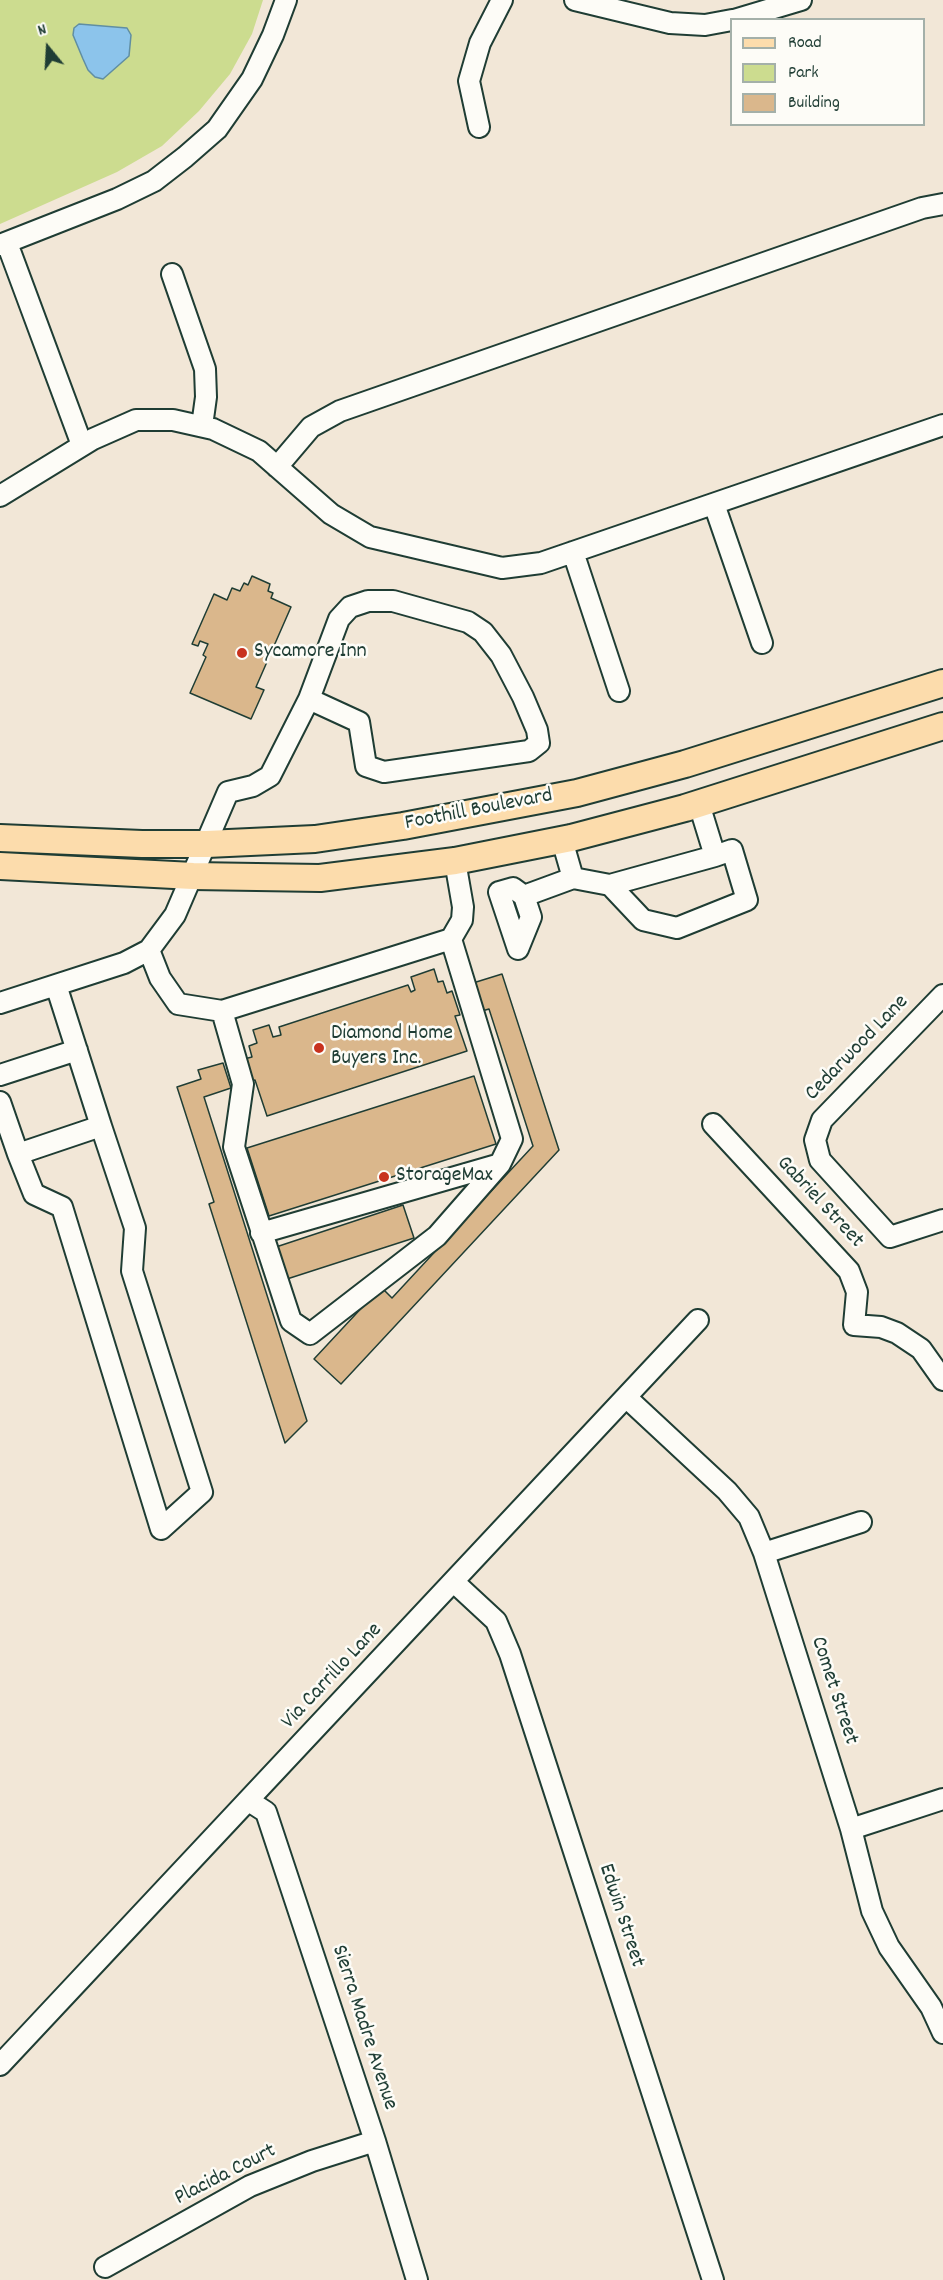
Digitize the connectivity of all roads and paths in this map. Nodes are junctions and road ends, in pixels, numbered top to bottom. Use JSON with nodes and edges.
{"nodes":[{"id":1,"x":286,"y":0,"type":"edge"},
{"id":2,"x":502,"y":0,"type":"edge"},
{"id":3,"x":575,"y":0,"type":"edge"},
{"id":4,"x":801,"y":0,"type":"edge"},
{"id":5,"x":638,"y":7,"type":"edge"},
{"id":6,"x":740,"y":18,"type":"edge"},
{"id":7,"x":730,"y":21,"type":"edge"},
{"id":8,"x":480,"y":127,"type":"dead end"},
{"id":9,"x":943,"y":204,"type":"edge"},
{"id":10,"x":3,"y":244,"type":"edge"},
{"id":11,"x":172,"y":274,"type":"dead end"},
{"id":12,"x":943,"y":425,"type":"edge"},
{"id":13,"x":202,"y":426,"type":"junction"},
{"id":14,"x":82,"y":445,"type":"junction"},
{"id":15,"x":277,"y":467,"type":"junction"},
{"id":16,"x":0,"y":496,"type":"edge"},
{"id":17,"x":714,"y":504,"type":"junction"},
{"id":18,"x":573,"y":552,"type":"junction"},
{"id":19,"x":762,"y":643,"type":"dead end"},
{"id":20,"x":943,"y":683,"type":"edge"},
{"id":21,"x":619,"y":691,"type":"dead end"},
{"id":22,"x":309,"y":699,"type":"junction"},
{"id":23,"x":943,"y":726,"type":"edge"},
{"id":24,"x":699,"y":804,"type":"junction"},
{"id":25,"x":0,"y":838,"type":"edge"},
{"id":26,"x":562,"y":840,"type":"junction"},
{"id":27,"x":207,"y":844,"type":"junction"},
{"id":28,"x":715,"y":856,"type":"junction"},
{"id":29,"x":455,"y":861,"type":"junction"},
{"id":30,"x":0,"y":866,"type":"edge"},
{"id":31,"x":193,"y":876,"type":"junction"},
{"id":32,"x":573,"y":879,"type":"junction"},
{"id":33,"x":610,"y":885,"type":"junction"},
{"id":34,"x":524,"y":896,"type":"dead end"},
{"id":35,"x":451,"y":939,"type":"junction"},
{"id":36,"x":149,"y":950,"type":"junction"},
{"id":37,"x":56,"y":985,"type":"junction"},
{"id":38,"x":943,"y":995,"type":"edge"},
{"id":39,"x":0,"y":1003,"type":"edge"},
{"id":40,"x":222,"y":1011,"type":"junction"},
{"id":41,"x":77,"y":1050,"type":"junction"},
{"id":42,"x":0,"y":1075,"type":"edge"},
{"id":43,"x":0,"y":1102,"type":"edge"},
{"id":44,"x":713,"y":1124,"type":"dead end"},
{"id":45,"x":101,"y":1126,"type":"junction"},
{"id":46,"x":18,"y":1154,"type":"junction"},
{"id":47,"x":500,"y":1164,"type":"junction"},
{"id":48,"x":943,"y":1220,"type":"edge"},
{"id":49,"x":261,"y":1233,"type":"junction"},
{"id":50,"x":698,"y":1320,"type":"dead end"},
{"id":51,"x":943,"y":1380,"type":"edge"},
{"id":52,"x":627,"y":1398,"type":"junction"},
{"id":53,"x":861,"y":1522,"type":"dead end"},
{"id":54,"x":764,"y":1553,"type":"junction"},
{"id":55,"x":455,"y":1583,"type":"junction"},
{"id":56,"x":943,"y":1799,"type":"edge"},
{"id":57,"x":249,"y":1801,"type":"junction"},
{"id":58,"x":852,"y":1829,"type":"junction"},
{"id":59,"x":943,"y":2033,"type":"edge"},
{"id":60,"x":0,"y":2066,"type":"edge"},
{"id":61,"x":375,"y":2140,"type":"junction"},
{"id":62,"x":105,"y":2267,"type":"dead end"},
{"id":63,"x":417,"y":2280,"type":"edge"},
{"id":64,"x":713,"y":2280,"type":"edge"}],
"edges":[{"from":1,"to":10,"type":"street"},
{"from":2,"to":8,"type":"street"},
{"from":3,"to":5,"type":"street"},
{"from":4,"to":6,"type":"street"},
{"from":5,"to":7,"type":"street"},
{"from":9,"to":15,"type":"street"},
{"from":10,"to":14,"type":"street"},
{"from":11,"to":13,"type":"street"},
{"from":12,"to":17,"type":"street"},
{"from":13,"to":14,"type":"street"},
{"from":13,"to":15,"type":"street"},
{"from":14,"to":16,"type":"street"},
{"from":15,"to":18,"type":"street"},
{"from":17,"to":18,"type":"street"},
{"from":17,"to":19,"type":"street"},
{"from":18,"to":21,"type":"street"},
{"from":20,"to":27,"type":"main road","name":"Foothill Boulevard"},
{"from":22,"to":22,"type":"street"},
{"from":22,"to":27,"type":"street"},
{"from":23,"to":24,"type":"main road","name":"Foothill Boulevard"},
{"from":24,"to":26,"type":"main road","name":"Foothill Boulevard"},
{"from":24,"to":28,"type":"street"},
{"from":25,"to":27,"type":"main road","name":"Foothill Boulevard"},
{"from":26,"to":29,"type":"main road","name":"Foothill Boulevard"},
{"from":26,"to":32,"type":"street"},
{"from":27,"to":31,"type":"street"},
{"from":28,"to":33,"type":"street"},
{"from":28,"to":33,"type":"street"},
{"from":29,"to":31,"type":"main road","name":"Foothill Boulevard"},
{"from":29,"to":35,"type":"street"},
{"from":30,"to":31,"type":"main road","name":"Foothill Boulevard"},
{"from":31,"to":36,"type":"street"},
{"from":32,"to":33,"type":"street"},
{"from":32,"to":34,"type":"street"},
{"from":35,"to":40,"type":"street"},
{"from":35,"to":47,"type":"street"},
{"from":36,"to":37,"type":"street"},
{"from":36,"to":40,"type":"street"},
{"from":37,"to":39,"type":"street"},
{"from":37,"to":41,"type":"street"},
{"from":38,"to":48,"type":"street","name":"Cedarwood Lane"},
{"from":40,"to":49,"type":"street"},
{"from":41,"to":42,"type":"street"},
{"from":41,"to":45,"type":"street"},
{"from":43,"to":46,"type":"street"},
{"from":44,"to":51,"type":"street","name":"Gabriel Street"},
{"from":45,"to":46,"type":"street"},
{"from":45,"to":46,"type":"street"},
{"from":47,"to":49,"type":"street"},
{"from":47,"to":49,"type":"street"},
{"from":50,"to":52,"type":"street","name":"Via Carrillo Lane"},
{"from":52,"to":54,"type":"street","name":"Comet Street"},
{"from":52,"to":55,"type":"street","name":"Via Carrillo Lane"},
{"from":53,"to":54,"type":"street"},
{"from":54,"to":58,"type":"street","name":"Comet Street"},
{"from":55,"to":57,"type":"street","name":"Via Carrillo Lane"},
{"from":55,"to":64,"type":"street","name":"Edwin Street"},
{"from":56,"to":58,"type":"street"},
{"from":57,"to":60,"type":"street","name":"Via Carrillo Lane"},
{"from":57,"to":61,"type":"street","name":"Sierra Madre Avenue"},
{"from":58,"to":59,"type":"street","name":"Comet Street"},
{"from":61,"to":62,"type":"street","name":"Placida Court"},
{"from":61,"to":63,"type":"street","name":"Sierra Madre Avenue"}]}
